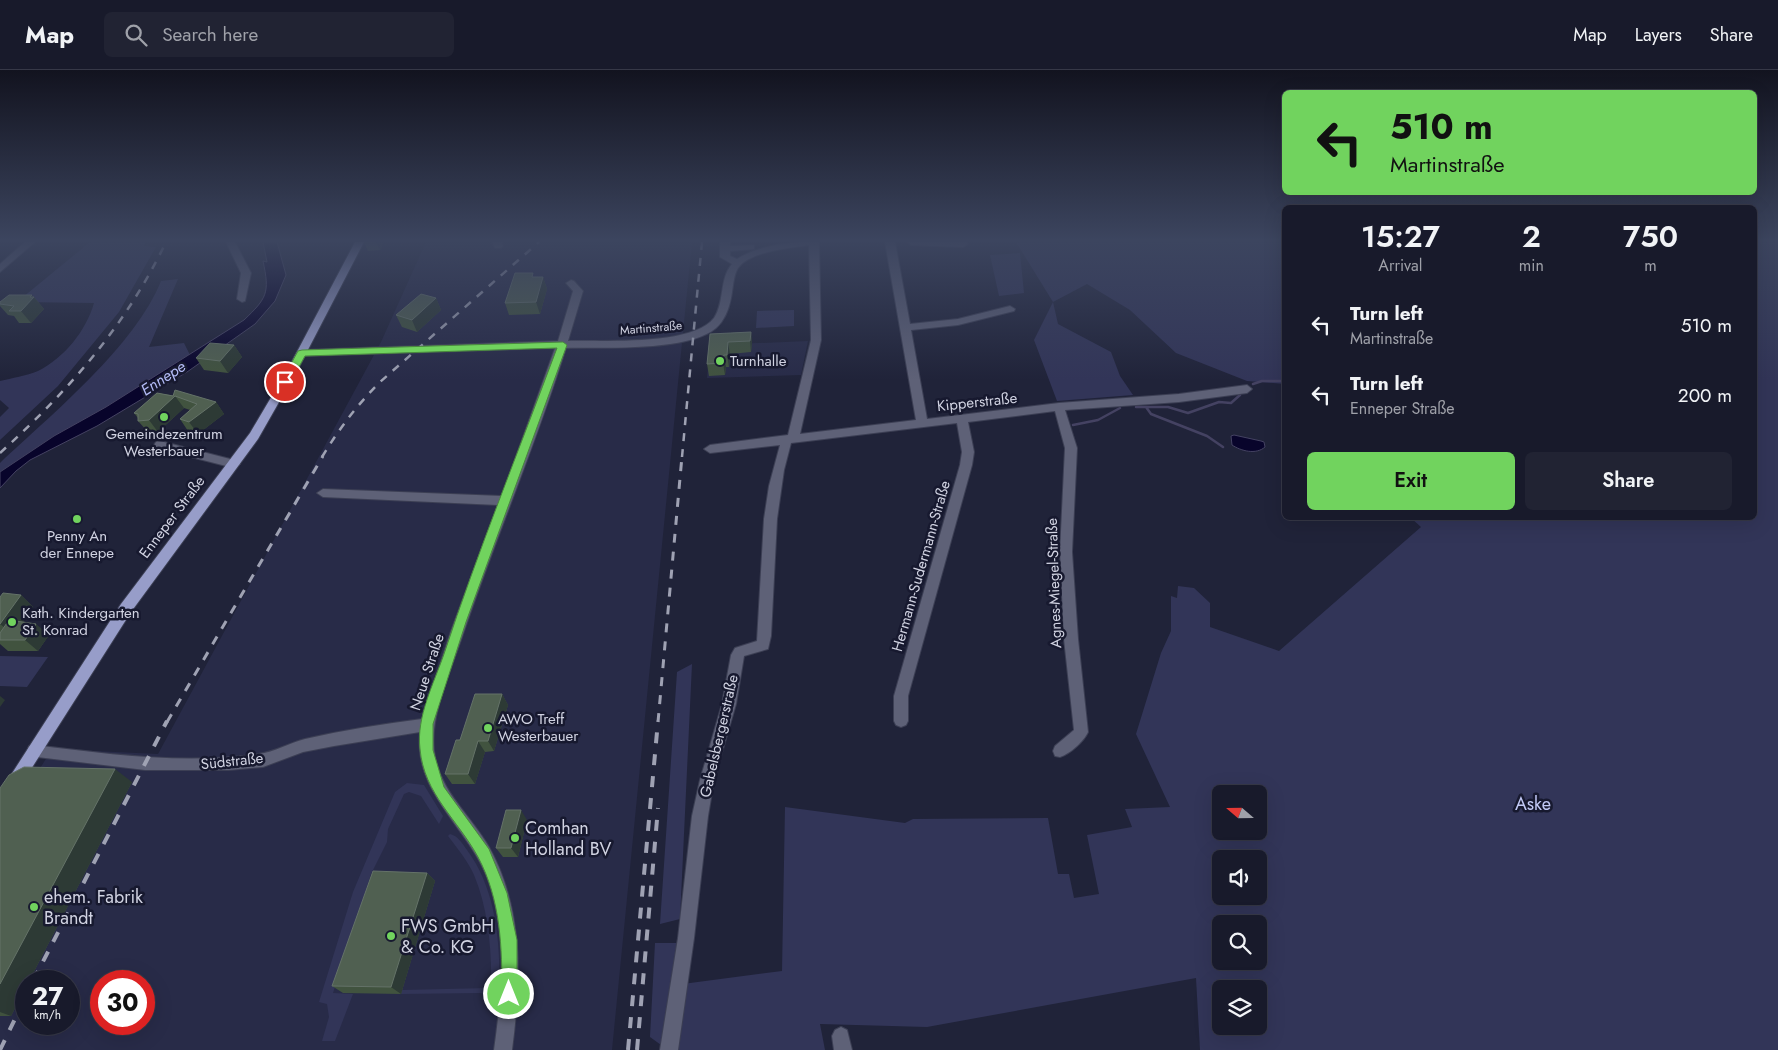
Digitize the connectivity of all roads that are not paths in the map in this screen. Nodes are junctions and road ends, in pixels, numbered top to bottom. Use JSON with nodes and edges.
{"nodes":[{"id":1,"x":244,"y":288,"type":"edge"},
{"id":2,"x":336,"y":288,"type":"edge"},
{"id":3,"x":575,"y":288,"type":"edge"},
{"id":4,"x":729,"y":288,"type":"edge"},
{"id":5,"x":814,"y":288,"type":"edge"},
{"id":6,"x":898,"y":288,"type":"edge"},
{"id":7,"x":242,"y":299,"type":"dead end"},
{"id":8,"x":1010,"y":309,"type":"dead end"},
{"id":9,"x":905,"y":327,"type":"junction"},
{"id":10,"x":563,"y":345,"type":"junction"},
{"id":11,"x":302,"y":353,"type":"junction"},
{"id":12,"x":1248,"y":389,"type":"dead end"},
{"id":13,"x":1059,"y":407,"type":"junction"},
{"id":14,"x":962,"y":419,"type":"junction"},
{"id":15,"x":922,"y":422,"type":"junction"},
{"id":16,"x":790,"y":439,"type":"junction"},
{"id":17,"x":160,"y":445,"type":"dead end"},
{"id":18,"x":710,"y":449,"type":"dead end"},
{"id":19,"x":234,"y":464,"type":"junction"},
{"id":20,"x":323,"y":493,"type":"dead end"},
{"id":21,"x":505,"y":502,"type":"junction"},
{"id":22,"x":901,"y":721,"type":"dead end"},
{"id":23,"x":427,"y":724,"type":"junction"},
{"id":24,"x":34,"y":751,"type":"junction"},
{"id":25,"x":1060,"y":751,"type":"dead end"},
{"id":26,"x":3,"y":797,"type":"edge"},
{"id":27,"x":503,"y":1050,"type":"edge"},
{"id":28,"x":669,"y":1050,"type":"edge"}],
"edges":[{"from":1,"to":7,"type":"street"},
{"from":2,"to":11,"type":"main road","name":"Enneper Straße"},
{"from":3,"to":10,"type":"street"},
{"from":4,"to":10,"type":"street","name":"Martinstraße"},
{"from":5,"to":16,"type":"street","name":"Gabelsbergerstraße"},
{"from":6,"to":9,"type":"street"},
{"from":8,"to":9,"type":"street"},
{"from":9,"to":15,"type":"street"},
{"from":10,"to":11,"type":"street","name":"Martinstraße"},
{"from":10,"to":21,"type":"street","name":"Neue Straße"},
{"from":11,"to":19,"type":"main road","name":"Enneper Straße"},
{"from":12,"to":13,"type":"street","name":"Kipperstraße"},
{"from":13,"to":14,"type":"street","name":"Kipperstraße"},
{"from":13,"to":25,"type":"street","name":"Agnes-Miegel-Straße"},
{"from":14,"to":15,"type":"street","name":"Kipperstraße"},
{"from":14,"to":22,"type":"street","name":"Hermann-Sudermann-Straße"},
{"from":15,"to":16,"type":"street","name":"Kipperstraße"},
{"from":16,"to":18,"type":"street","name":"Kipperstraße"},
{"from":16,"to":28,"type":"street","name":"Gabelsbergerstraße"},
{"from":17,"to":19,"type":"street"},
{"from":19,"to":24,"type":"main road","name":"Enneper Straße"},
{"from":20,"to":21,"type":"street"},
{"from":21,"to":23,"type":"street","name":"Neue Straße"},
{"from":23,"to":24,"type":"street","name":"Südstraße"},
{"from":23,"to":27,"type":"street","name":"Neue Straße"},
{"from":24,"to":26,"type":"main road","name":"Enneper Straße"}]}
